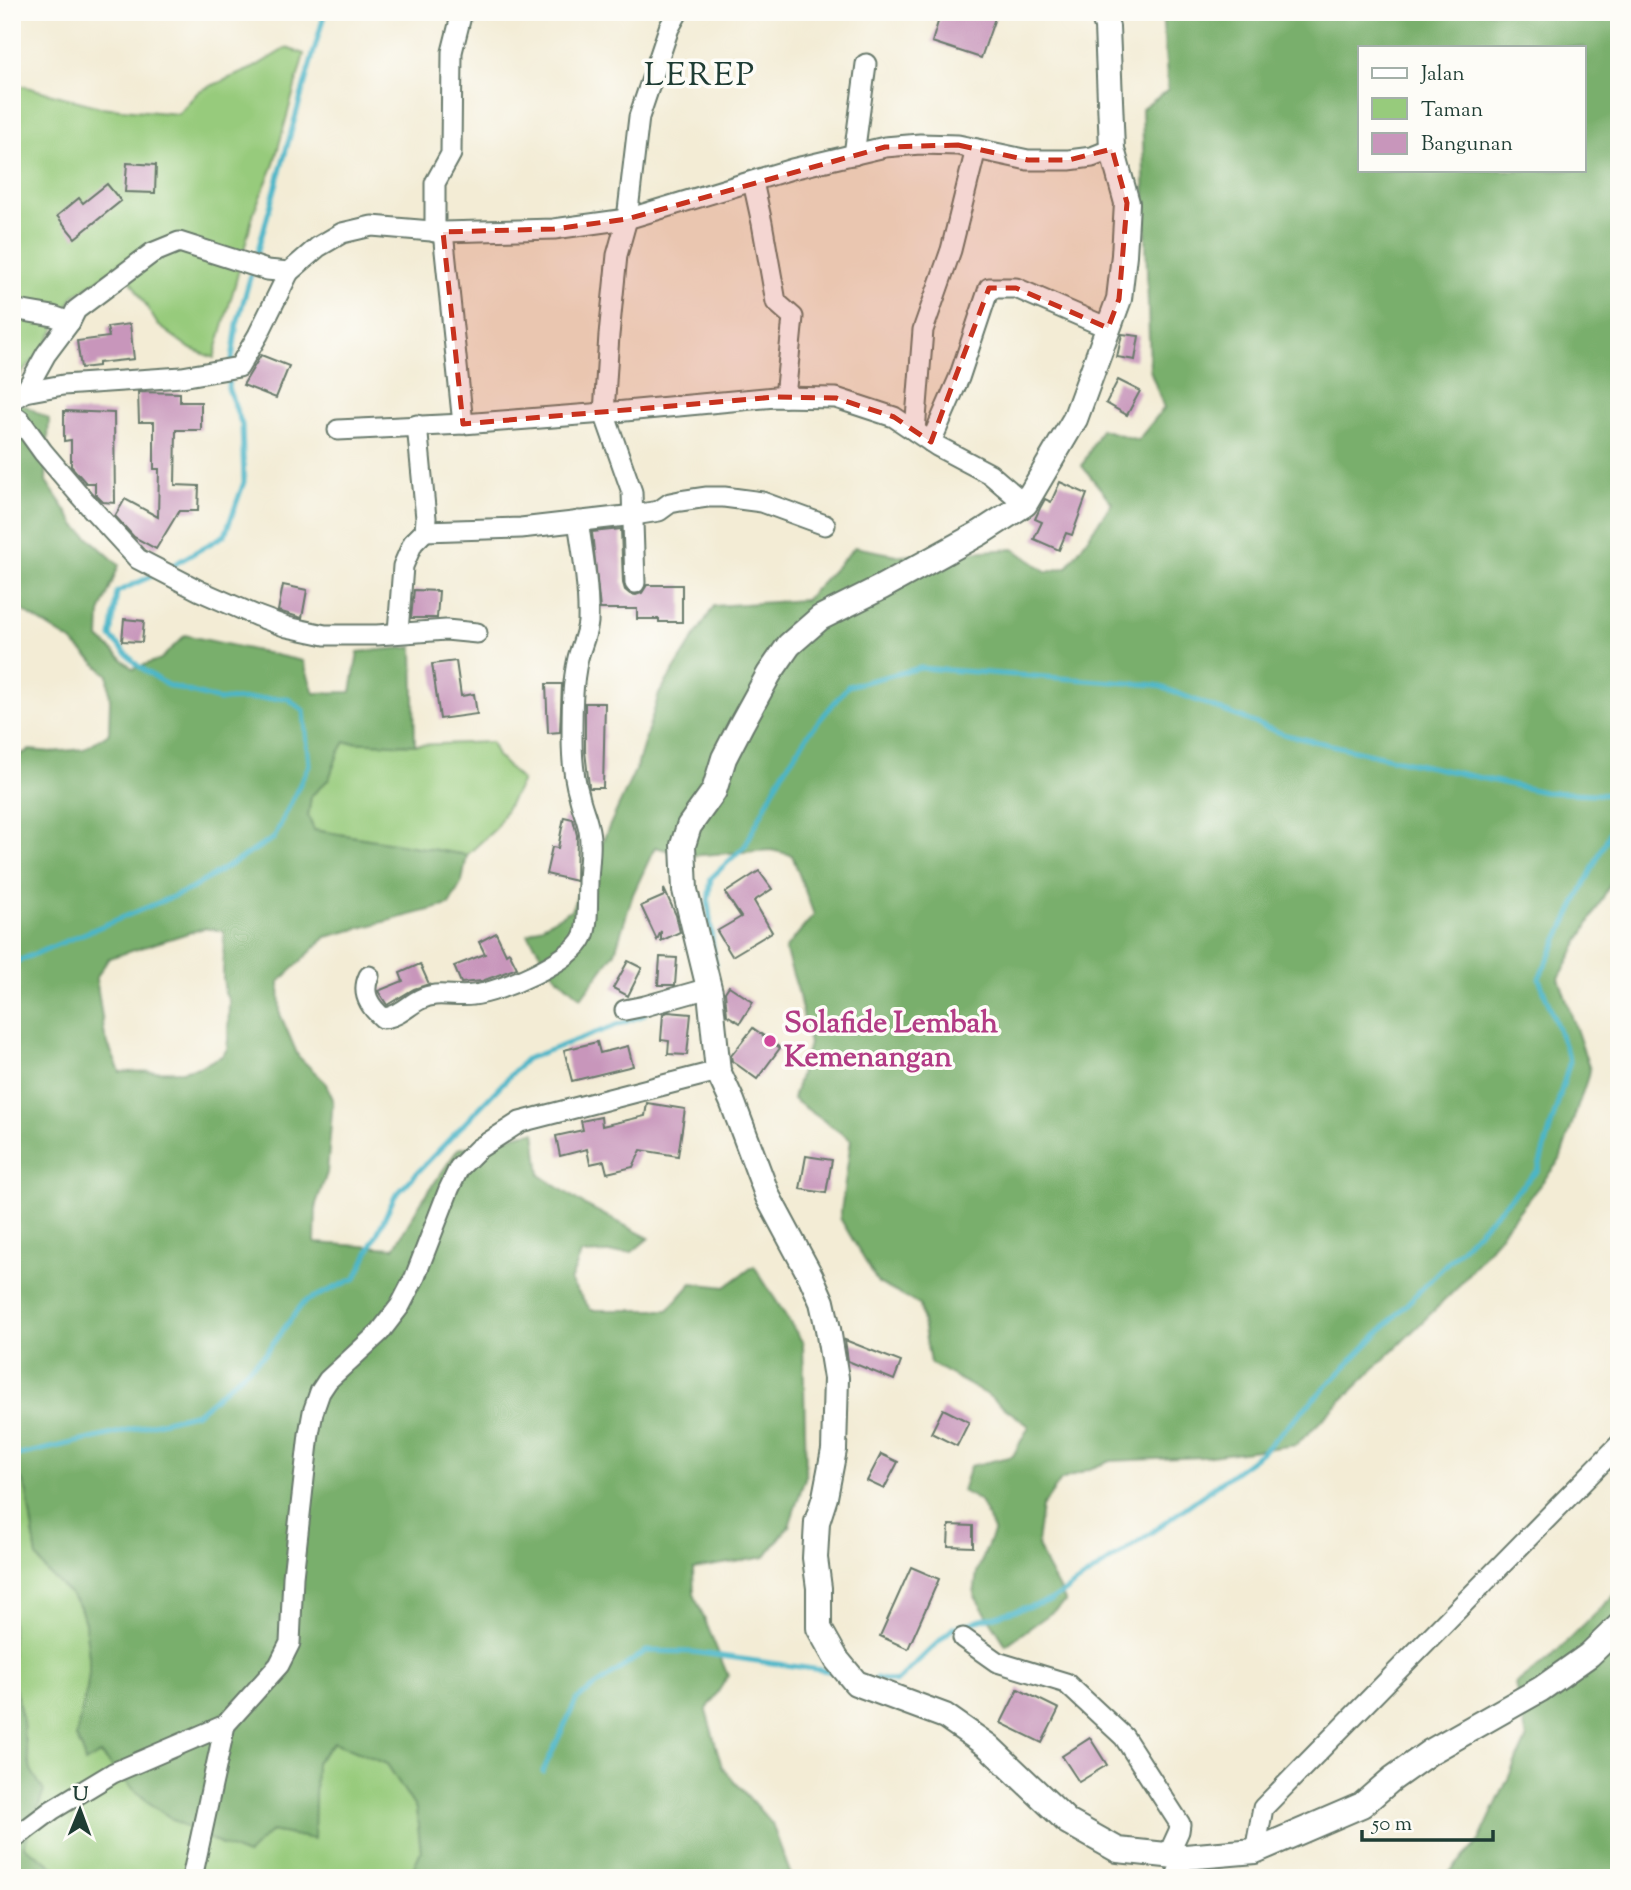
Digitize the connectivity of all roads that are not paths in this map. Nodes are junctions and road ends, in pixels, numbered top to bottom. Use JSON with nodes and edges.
{"nodes":[{"id":1,"x":462,"y":12,"type":"edge"},
{"id":2,"x":678,"y":12,"type":"edge"},
{"id":3,"x":1102,"y":12,"type":"edge"},
{"id":4,"x":866,"y":64,"type":"dead end"},
{"id":5,"x":976,"y":149,"type":"junction"},
{"id":6,"x":1112,"y":149,"type":"junction"},
{"id":7,"x":854,"y":155,"type":"junction"},
{"id":8,"x":752,"y":182,"type":"junction"},
{"id":9,"x":627,"y":219,"type":"junction"},
{"id":10,"x":439,"y":232,"type":"junction"},
{"id":11,"x":289,"y":272,"type":"junction"},
{"id":12,"x":12,"y":309,"type":"edge"},
{"id":13,"x":70,"y":323,"type":"junction"},
{"id":14,"x":1108,"y":328,"type":"junction"},
{"id":15,"x":19,"y":396,"type":"edge"},
{"id":16,"x":785,"y":397,"type":"junction"},
{"id":17,"x":604,"y":413,"type":"junction"},
{"id":18,"x":12,"y":414,"type":"edge"},
{"id":19,"x":463,"y":424,"type":"junction"},
{"id":20,"x":417,"y":425,"type":"junction"},
{"id":21,"x":338,"y":430,"type":"dead end"},
{"id":22,"x":915,"y":431,"type":"junction"},
{"id":23,"x":931,"y":442,"type":"junction"},
{"id":24,"x":1025,"y":504,"type":"junction"},
{"id":25,"x":634,"y":515,"type":"junction"},
{"id":26,"x":578,"y":521,"type":"junction"},
{"id":27,"x":825,"y":524,"type":"dead end"},
{"id":28,"x":425,"y":531,"type":"junction"},
{"id":29,"x":635,"y":583,"type":"dead end"},
{"id":30,"x":398,"y":632,"type":"junction"},
{"id":31,"x":477,"y":633,"type":"dead end"},
{"id":32,"x":369,"y":976,"type":"dead end"},
{"id":33,"x":710,"y":995,"type":"junction"},
{"id":34,"x":625,"y":1010,"type":"dead end"},
{"id":35,"x":718,"y":1071,"type":"junction"},
{"id":36,"x":1619,"y":1444,"type":"edge"},
{"id":37,"x":1619,"y":1626,"type":"edge"},
{"id":38,"x":963,"y":1638,"type":"dead end"},
{"id":39,"x":225,"y":1725,"type":"junction"},
{"id":40,"x":12,"y":1840,"type":"edge"},
{"id":41,"x":1255,"y":1851,"type":"junction"},
{"id":42,"x":1176,"y":1863,"type":"edge"},
{"id":43,"x":192,"y":1878,"type":"edge"}],
"edges":[{"from":1,"to":10,"type":"street"},
{"from":2,"to":9,"type":"street"},
{"from":3,"to":6,"type":"street"},
{"from":4,"to":7,"type":"street"},
{"from":5,"to":6,"type":"street"},
{"from":5,"to":7,"type":"street"},
{"from":5,"to":22,"type":"street"},
{"from":6,"to":14,"type":"street"},
{"from":7,"to":8,"type":"street"},
{"from":8,"to":9,"type":"street"},
{"from":8,"to":16,"type":"street"},
{"from":9,"to":10,"type":"street"},
{"from":9,"to":17,"type":"street"},
{"from":10,"to":11,"type":"street"},
{"from":10,"to":19,"type":"street"},
{"from":11,"to":13,"type":"street"},
{"from":11,"to":15,"type":"street"},
{"from":12,"to":13,"type":"street"},
{"from":13,"to":15,"type":"street"},
{"from":14,"to":23,"type":"street"},
{"from":14,"to":24,"type":"street"},
{"from":16,"to":17,"type":"street"},
{"from":16,"to":22,"type":"street"},
{"from":17,"to":19,"type":"street"},
{"from":17,"to":25,"type":"street"},
{"from":18,"to":30,"type":"street"},
{"from":19,"to":20,"type":"street"},
{"from":20,"to":21,"type":"street"},
{"from":20,"to":28,"type":"street"},
{"from":22,"to":23,"type":"street"},
{"from":23,"to":24,"type":"street"},
{"from":24,"to":33,"type":"street"},
{"from":25,"to":26,"type":"street"},
{"from":25,"to":27,"type":"street"},
{"from":25,"to":29,"type":"street"},
{"from":26,"to":28,"type":"street"},
{"from":26,"to":32,"type":"street"},
{"from":28,"to":30,"type":"street"},
{"from":30,"to":31,"type":"street"},
{"from":33,"to":34,"type":"street"},
{"from":33,"to":35,"type":"street"},
{"from":35,"to":39,"type":"street"},
{"from":35,"to":42,"type":"street"},
{"from":36,"to":41,"type":"street"},
{"from":37,"to":41,"type":"street"},
{"from":38,"to":42,"type":"street"},
{"from":39,"to":40,"type":"street"},
{"from":39,"to":43,"type":"street"},
{"from":41,"to":42,"type":"street"}]}
